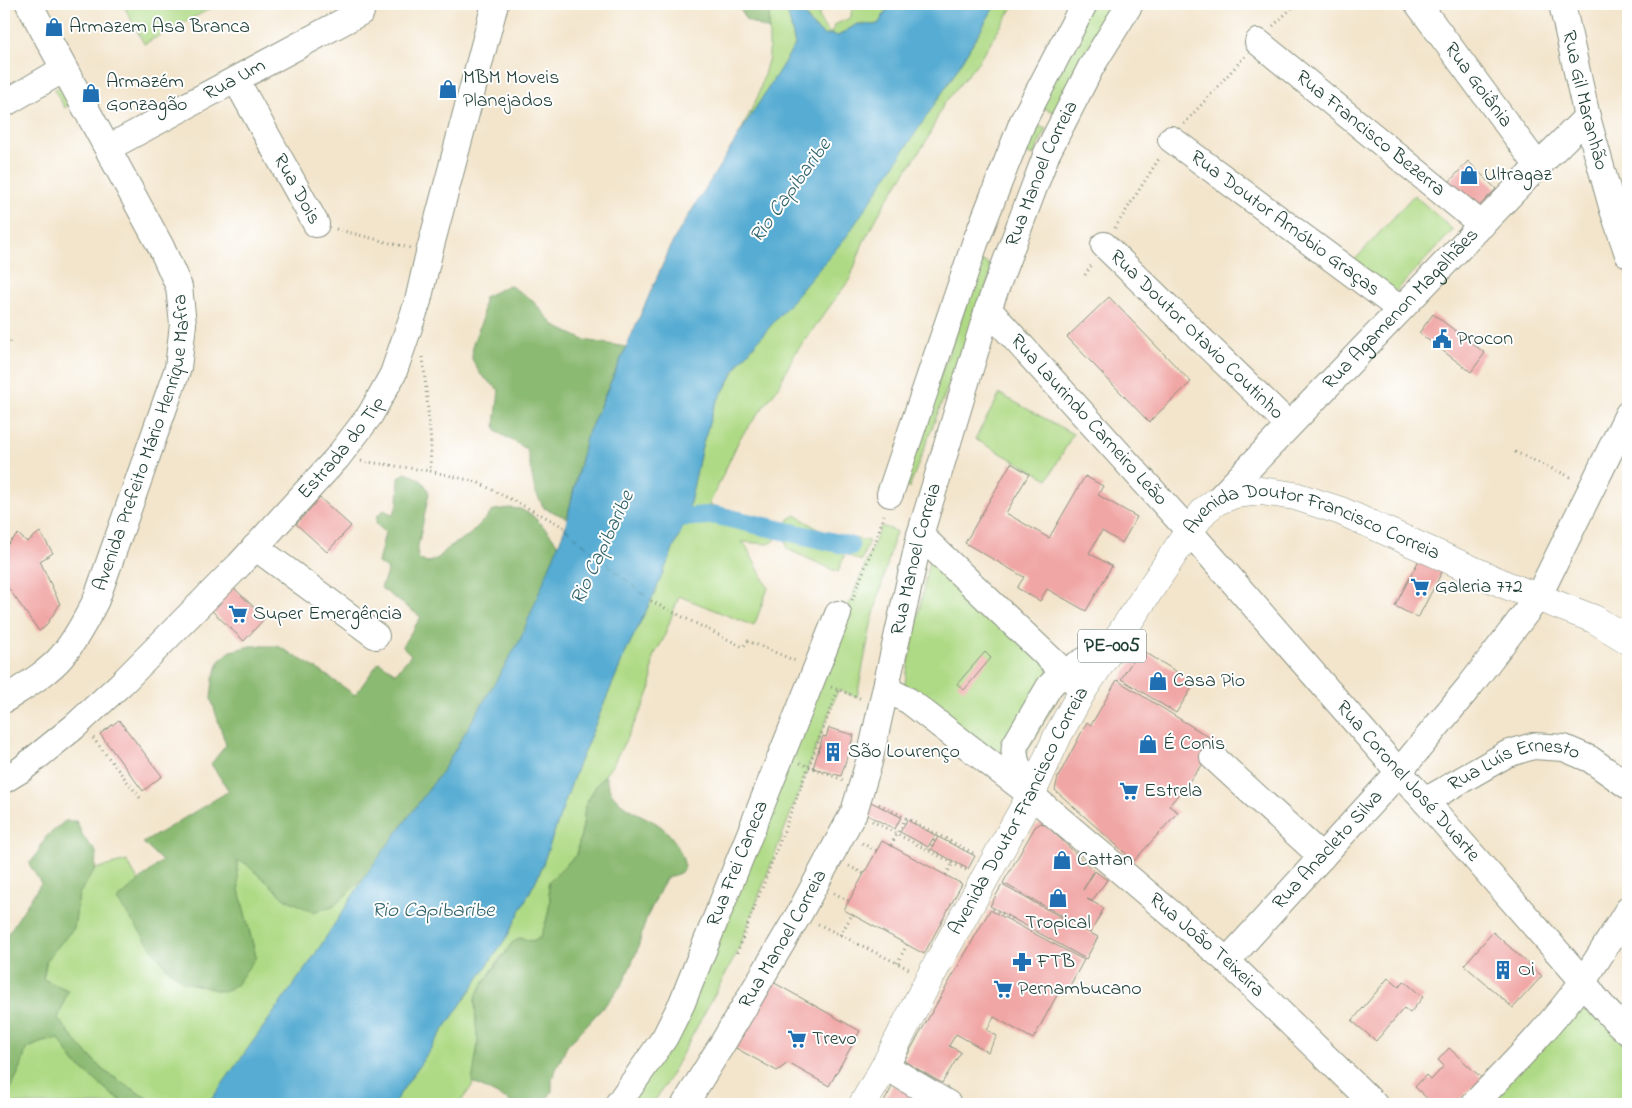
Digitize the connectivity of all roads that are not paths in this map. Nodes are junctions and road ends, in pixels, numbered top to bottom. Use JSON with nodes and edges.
{"nodes":[{"id":1,"x":29,"y":4,"type":"edge"},
{"id":2,"x":495,"y":4,"type":"edge"},
{"id":3,"x":1084,"y":4,"type":"edge"},
{"id":4,"x":1130,"y":4,"type":"edge"},
{"id":5,"x":1418,"y":4,"type":"edge"},
{"id":6,"x":1562,"y":4,"type":"edge"},
{"id":7,"x":361,"y":12,"type":"dead end"},
{"id":8,"x":1258,"y":42,"type":"dead end"},
{"id":9,"x":64,"y":69,"type":"junction"},
{"id":10,"x":236,"y":80,"type":"junction"},
{"id":11,"x":4,"y":104,"type":"edge"},
{"id":12,"x":1587,"y":117,"type":"junction"},
{"id":13,"x":1171,"y":139,"type":"dead end"},
{"id":14,"x":108,"y":148,"type":"junction"},
{"id":15,"x":1538,"y":166,"type":"junction"},
{"id":16,"x":1621,"y":207,"type":"edge"},
{"id":17,"x":316,"y":224,"type":"road end"},
{"id":18,"x":1482,"y":225,"type":"junction"},
{"id":19,"x":1104,"y":245,"type":"dead end"},
{"id":20,"x":1628,"y":254,"type":"edge"},
{"id":21,"x":988,"y":309,"type":"junction"},
{"id":22,"x":1400,"y":309,"type":"junction"},
{"id":23,"x":1628,"y":414,"type":"edge"},
{"id":24,"x":1289,"y":425,"type":"junction"},
{"id":25,"x":890,"y":494,"type":"road end"},
{"id":26,"x":1217,"y":501,"type":"junction"},
{"id":27,"x":1189,"y":531,"type":"junction"},
{"id":28,"x":920,"y":535,"type":"junction"},
{"id":29,"x":255,"y":547,"type":"junction"},
{"id":30,"x":1538,"y":596,"type":"junction"},
{"id":31,"x":838,"y":614,"type":"road end"},
{"id":32,"x":376,"y":636,"type":"dead end"},
{"id":33,"x":1628,"y":640,"type":"edge"},
{"id":34,"x":1074,"y":681,"type":"junction"},
{"id":35,"x":884,"y":698,"type":"junction"},
{"id":36,"x":4,"y":700,"type":"edge"},
{"id":37,"x":1214,"y":757,"type":"dead end"},
{"id":38,"x":1399,"y":772,"type":"junction"},
{"id":39,"x":4,"y":780,"type":"edge"},
{"id":40,"x":1628,"y":786,"type":"edge"},
{"id":41,"x":1031,"y":795,"type":"junction"},
{"id":42,"x":1425,"y":801,"type":"junction"},
{"id":43,"x":1322,"y":857,"type":"junction"},
{"id":44,"x":1628,"y":910,"type":"edge"},
{"id":45,"x":1227,"y":961,"type":"junction"},
{"id":46,"x":1583,"y":981,"type":"junction"},
{"id":47,"x":1628,"y":1032,"type":"edge"},
{"id":48,"x":885,"y":1066,"type":"junction"},
{"id":49,"x":618,"y":1104,"type":"edge"},
{"id":50,"x":685,"y":1104,"type":"edge"},
{"id":51,"x":863,"y":1104,"type":"edge"},
{"id":52,"x":948,"y":1104,"type":"edge"},
{"id":53,"x":1374,"y":1104,"type":"edge"},
{"id":54,"x":1474,"y":1104,"type":"edge"}],
"edges":[{"from":1,"to":9,"type":"street","name":"Avenida Prefeito Mário Henrique Mafra"},
{"from":2,"to":29,"type":"street","name":"Estrada do Tip"},
{"from":3,"to":25,"type":"street"},
{"from":4,"to":21,"type":"street","name":"Rua Manoel Correia"},
{"from":5,"to":15,"type":"street","name":"Rua Goiânia"},
{"from":6,"to":12,"type":"street","name":"Rua Gil Maranhão"},
{"from":7,"to":10,"type":"street","name":"Rua Um"},
{"from":8,"to":18,"type":"street","name":"Rua Francisco Bezerra"},
{"from":9,"to":11,"type":"street"},
{"from":9,"to":14,"type":"street","name":"Avenida Prefeito Mário Henrique Mafra"},
{"from":10,"to":14,"type":"street","name":"Rua Um"},
{"from":10,"to":17,"type":"street","name":"Rua Dois"},
{"from":12,"to":15,"type":"street","name":"Rua Agamenon Magalhães"},
{"from":12,"to":16,"type":"street","name":"Rua Gil Maranhão"},
{"from":13,"to":22,"type":"street","name":"Rua Doutor Arnóbio Graças"},
{"from":14,"to":36,"type":"street","name":"Avenida Prefeito Mário Henrique Mafra"},
{"from":15,"to":18,"type":"street","name":"Rua Agamenon Magalhães"},
{"from":16,"to":20,"type":"street","name":"Rua Gil Maranhão"},
{"from":18,"to":22,"type":"street","name":"Rua Agamenon Magalhães"},
{"from":19,"to":24,"type":"street","name":"Rua Doutor Otavio Coutinho"},
{"from":21,"to":27,"type":"street","name":"Rua Laurindo Carneiro Leão"},
{"from":21,"to":28,"type":"street","name":"Rua Manoel Correia"},
{"from":22,"to":24,"type":"street","name":"Rua Agamenon Magalhães"},
{"from":23,"to":30,"type":"street","name":"Rua Anacleto Silva"},
{"from":24,"to":26,"type":"street","name":"Rua Agamenon Magalhães"},
{"from":26,"to":27,"type":"main road","name":"Avenida Doutor Francisco Correia","number":"PE-005"},
{"from":26,"to":30,"type":"main road","name":"Avenida Doutor Francisco Correia","number":"PE-005"},
{"from":27,"to":34,"type":"main road","name":"Avenida Doutor Francisco Correia","number":"PE-005"},
{"from":27,"to":38,"type":"street","name":"Rua Coronel José Duarte"},
{"from":28,"to":34,"type":"street"},
{"from":28,"to":35,"type":"street","name":"Rua Manoel Correia"},
{"from":29,"to":32,"type":"street"},
{"from":29,"to":39,"type":"street","name":"Estrada do Tip"},
{"from":30,"to":33,"type":"main road","name":"Avenida Doutor Francisco Correia","number":"PE-005"},
{"from":30,"to":38,"type":"street","name":"Rua Anacleto Silva"},
{"from":31,"to":49,"type":"street","name":"Rua Frei Caneca"},
{"from":34,"to":41,"type":"main road","name":"Avenida Doutor Francisco Correia","number":"PE-005"},
{"from":34,"to":41,"type":"street"},
{"from":35,"to":41,"type":"street","name":"Rua João Teixeira"},
{"from":35,"to":50,"type":"street","name":"Rua Manoel Correia"},
{"from":37,"to":43,"type":"street"},
{"from":38,"to":42,"type":"street","name":"Rua Coronel José Duarte"},
{"from":38,"to":43,"type":"street","name":"Rua Anacleto Silva"},
{"from":40,"to":42,"type":"street","name":"Rua Luís Ernesto"},
{"from":41,"to":45,"type":"street","name":"Rua João Teixeira"},
{"from":41,"to":48,"type":"main road","name":"Avenida Doutor Francisco Correia","number":"PE-005"},
{"from":42,"to":46,"type":"street","name":"Rua Coronel José Duarte"},
{"from":43,"to":45,"type":"street","name":"Rua Anacleto Silva"},
{"from":44,"to":46,"type":"street"},
{"from":45,"to":53,"type":"street","name":"Rua João Teixeira"},
{"from":46,"to":47,"type":"street","name":"Rua Coronel José Duarte"},
{"from":46,"to":54,"type":"street"},
{"from":48,"to":51,"type":"main road","name":"Avenida Doutor Francisco Correia","number":"PE-005"},
{"from":48,"to":52,"type":"street"}]}
